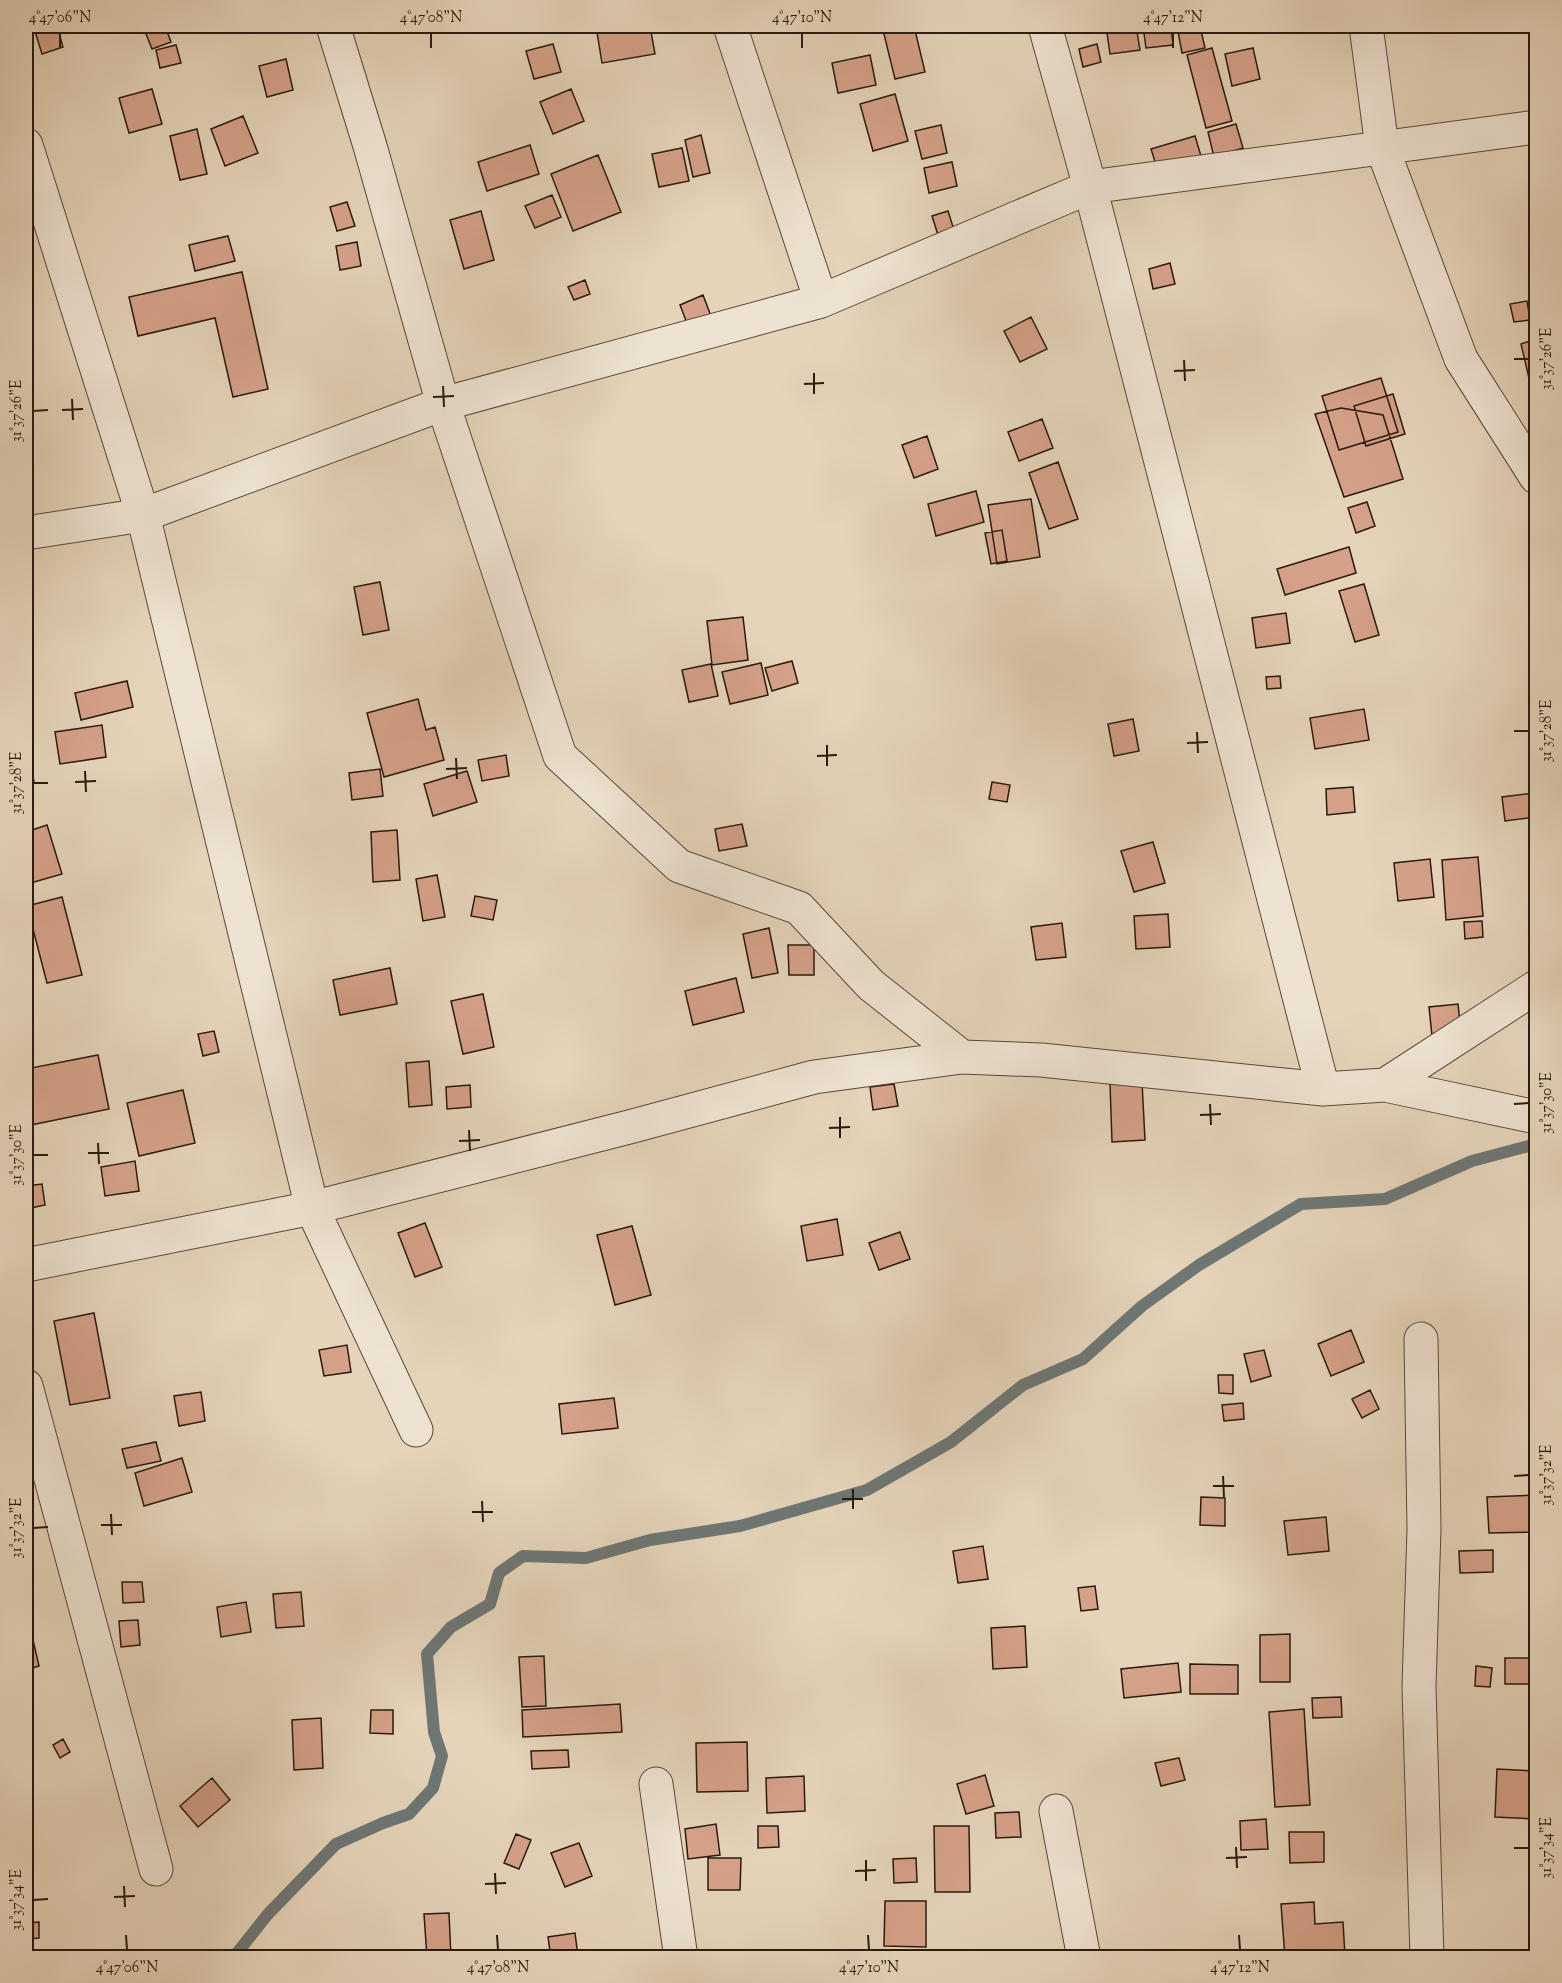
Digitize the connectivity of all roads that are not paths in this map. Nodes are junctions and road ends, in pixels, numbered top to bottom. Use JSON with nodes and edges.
{"nodes":[{"id":1,"x":333,"y":26,"type":"edge"},
{"id":2,"x":730,"y":26,"type":"edge"},
{"id":3,"x":1045,"y":26,"type":"edge"},
{"id":4,"x":1366,"y":26,"type":"edge"},
{"id":5,"x":1536,"y":127,"type":"edge"},
{"id":6,"x":26,"y":145,"type":"edge"},
{"id":7,"x":1382,"y":147,"type":"junction"},
{"id":8,"x":1090,"y":187,"type":"junction"},
{"id":9,"x":821,"y":301,"type":"junction"},
{"id":10,"x":443,"y":404,"type":"junction"},
{"id":11,"x":1536,"y":477,"type":"edge"},
{"id":12,"x":143,"y":515,"type":"junction"},
{"id":13,"x":26,"y":533,"type":"edge"},
{"id":14,"x":1536,"y":987,"type":"edge"},
{"id":15,"x":962,"y":1057,"type":"junction"},
{"id":16,"x":1385,"y":1085,"type":"junction"},
{"id":17,"x":1323,"y":1089,"type":"junction"},
{"id":18,"x":1536,"y":1117,"type":"edge"},
{"id":19,"x":312,"y":1208,"type":"junction"},
{"id":20,"x":26,"y":1265,"type":"edge"},
{"id":21,"x":1421,"y":1339,"type":"dead end"},
{"id":22,"x":26,"y":1386,"type":"edge"},
{"id":23,"x":416,"y":1430,"type":"dead end"},
{"id":24,"x":656,"y":1784,"type":"dead end"},
{"id":25,"x":1056,"y":1811,"type":"dead end"},
{"id":26,"x":156,"y":1869,"type":"dead end"},
{"id":27,"x":681,"y":1958,"type":"edge"},
{"id":28,"x":1084,"y":1958,"type":"edge"},
{"id":29,"x":1427,"y":1958,"type":"edge"}],
"edges":[{"from":1,"to":10,"type":"street"},
{"from":2,"to":9,"type":"street"},
{"from":3,"to":8,"type":"street"},
{"from":4,"to":7,"type":"street"},
{"from":5,"to":7,"type":"street"},
{"from":6,"to":12,"type":"street"},
{"from":7,"to":8,"type":"street"},
{"from":7,"to":11,"type":"street"},
{"from":8,"to":9,"type":"street"},
{"from":8,"to":17,"type":"street"},
{"from":9,"to":10,"type":"street"},
{"from":10,"to":12,"type":"street"},
{"from":10,"to":15,"type":"street"},
{"from":12,"to":13,"type":"street"},
{"from":12,"to":19,"type":"street"},
{"from":14,"to":16,"type":"street"},
{"from":15,"to":17,"type":"street"},
{"from":15,"to":19,"type":"street"},
{"from":16,"to":17,"type":"street"},
{"from":16,"to":18,"type":"street"},
{"from":19,"to":20,"type":"street"},
{"from":19,"to":23,"type":"street"},
{"from":21,"to":29,"type":"street"},
{"from":22,"to":26,"type":"street"},
{"from":24,"to":27,"type":"street"},
{"from":25,"to":28,"type":"street"}]}
